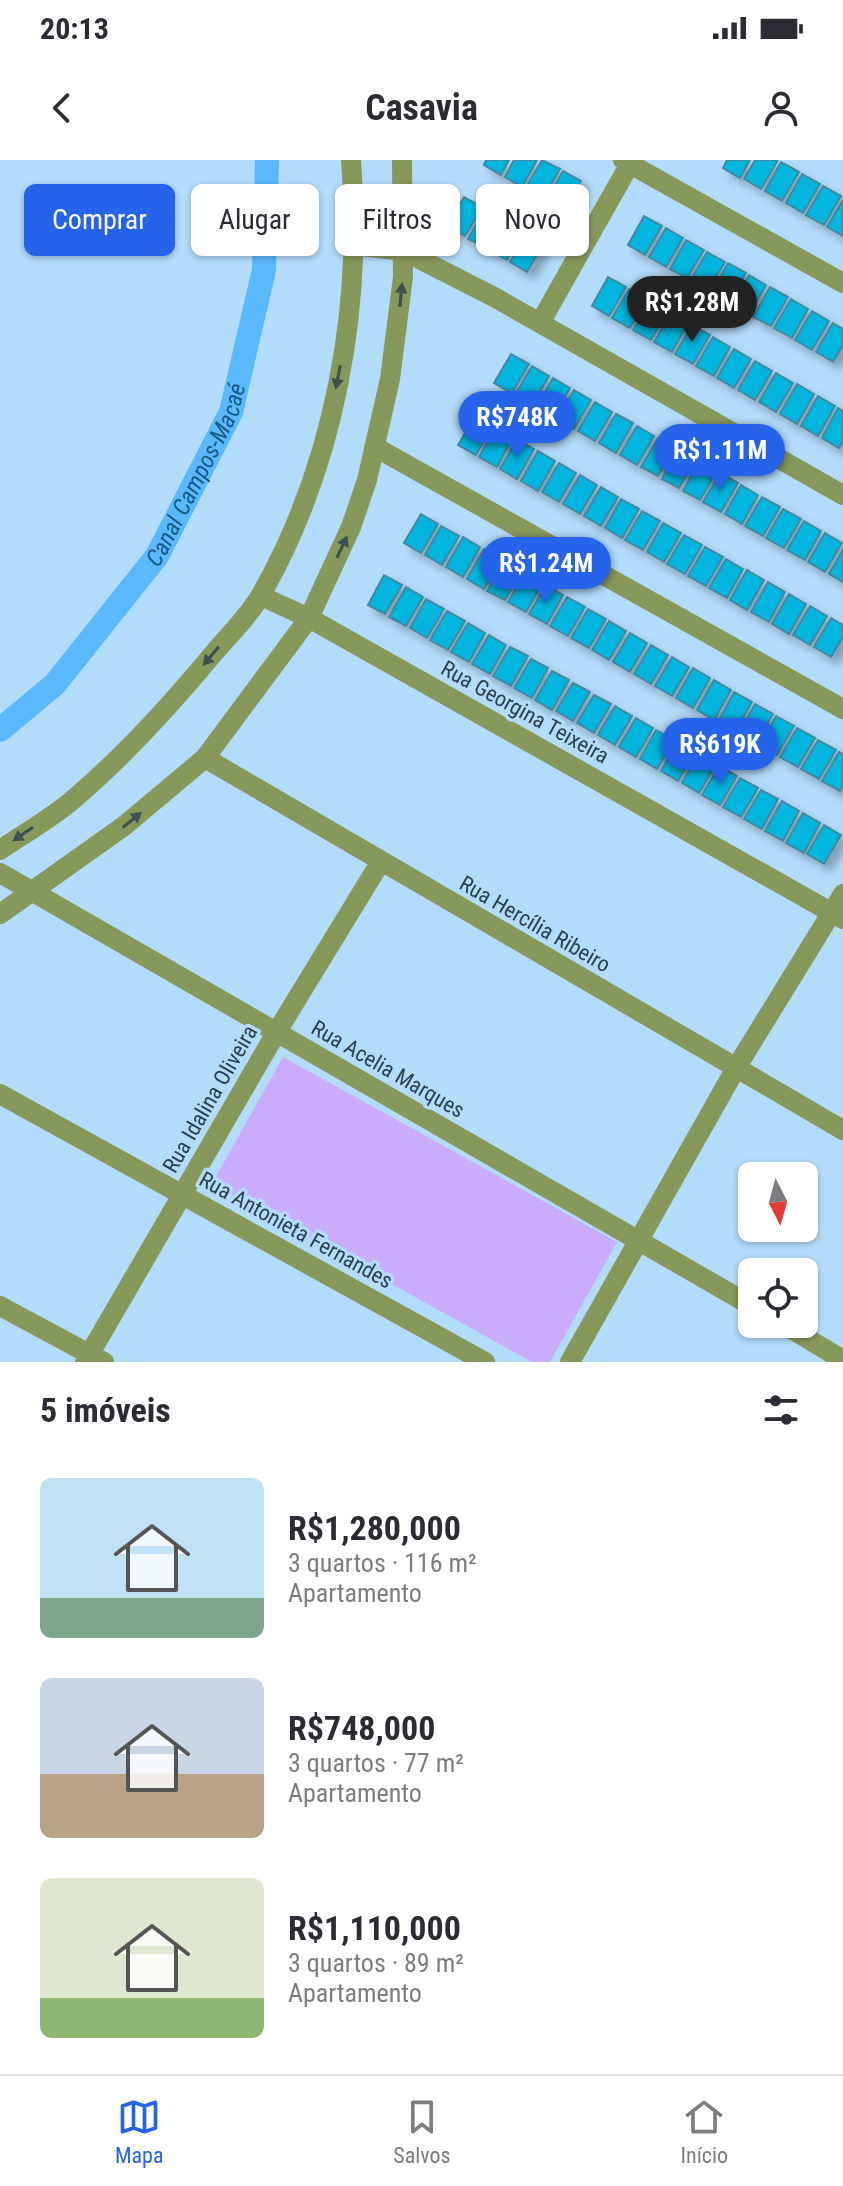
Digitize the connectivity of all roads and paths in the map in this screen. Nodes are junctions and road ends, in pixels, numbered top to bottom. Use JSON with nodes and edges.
{"nodes":[{"id":1,"x":351,"y":160,"type":"edge"},
{"id":2,"x":402,"y":160,"type":"edge"},
{"id":3,"x":628,"y":161,"type":"edge"},
{"id":4,"x":351,"y":184,"type":"edge"},
{"id":5,"x":403,"y":184,"type":"edge"},
{"id":6,"x":351,"y":256,"type":"edge"},
{"id":7,"x":404,"y":256,"type":"edge"},
{"id":8,"x":413,"y":256,"type":"edge"},
{"id":9,"x":843,"y":283,"type":"edge"},
{"id":10,"x":540,"y":323,"type":"junction"},
{"id":11,"x":375,"y":447,"type":"junction"},
{"id":12,"x":843,"y":495,"type":"edge"},
{"id":13,"x":261,"y":596,"type":"junction"},
{"id":14,"x":309,"y":618,"type":"junction"},
{"id":15,"x":843,"y":709,"type":"edge"},
{"id":16,"x":205,"y":758,"type":"junction"},
{"id":17,"x":0,"y":850,"type":"edge"},
{"id":18,"x":380,"y":863,"type":"junction"},
{"id":19,"x":0,"y":873,"type":"edge"},
{"id":20,"x":33,"y":892,"type":"junction"},
{"id":21,"x":843,"y":894,"type":"edge"},
{"id":22,"x":0,"y":914,"type":"edge"},
{"id":23,"x":838,"y":916,"type":"edge"},
{"id":24,"x":276,"y":1033,"type":"junction"},
{"id":25,"x":736,"y":1068,"type":"junction"},
{"id":26,"x":0,"y":1094,"type":"edge"},
{"id":27,"x":843,"y":1130,"type":"edge"},
{"id":28,"x":181,"y":1195,"type":"junction"},
{"id":29,"x":639,"y":1239,"type":"junction"},
{"id":30,"x":738,"y":1298,"type":"edge"},
{"id":31,"x":0,"y":1306,"type":"edge"},
{"id":32,"x":806,"y":1338,"type":"edge"},
{"id":33,"x":93,"y":1359,"type":"edge"},
{"id":34,"x":843,"y":1360,"type":"edge"},
{"id":35,"x":485,"y":1362,"type":"edge"},
{"id":36,"x":570,"y":1362,"type":"edge"}],
"edges":[{"from":1,"to":4,"type":"street"},
{"from":2,"to":5,"type":"street"},
{"from":3,"to":9,"type":"street"},
{"from":3,"to":10,"type":"street"},
{"from":6,"to":13,"type":"street","one_way":true},
{"from":11,"to":7,"type":"street","one_way":true},
{"from":8,"to":10,"type":"street"},
{"from":10,"to":12,"type":"street"},
{"from":14,"to":11,"type":"street","one_way":true},
{"from":11,"to":15,"type":"street"},
{"from":13,"to":14,"type":"street","name":"Rua Georgina Teixeira"},
{"from":13,"to":17,"type":"street","one_way":true},
{"from":14,"to":16,"type":"street"},
{"from":14,"to":23,"type":"street","name":"Rua Georgina Teixeira"},
{"from":16,"to":18,"type":"street","name":"Rua Hercília Ribeiro"},
{"from":20,"to":16,"type":"street","one_way":true},
{"from":18,"to":24,"type":"street","name":"Rua Idalina Oliveira"},
{"from":18,"to":25,"type":"street","name":"Rua Hercília Ribeiro"},
{"from":19,"to":20,"type":"street","name":"Rua Acelia Marques"},
{"from":20,"to":22,"type":"street"},
{"from":20,"to":24,"type":"street","name":"Rua Acelia Marques"},
{"from":21,"to":23,"type":"street"},
{"from":23,"to":25,"type":"street"},
{"from":24,"to":28,"type":"street","name":"Rua Idalina Oliveira"},
{"from":24,"to":29,"type":"street","name":"Rua Acelia Marques"},
{"from":25,"to":27,"type":"street","name":"Rua Hercília Ribeiro"},
{"from":25,"to":29,"type":"street"},
{"from":26,"to":28,"type":"street","name":"Rua Antonieta Fernandes"},
{"from":28,"to":33,"type":"street","name":"Rua Idalina Oliveira"},
{"from":28,"to":35,"type":"street","name":"Rua Antonieta Fernandes"},
{"from":29,"to":30,"type":"street","name":"Rua Acelia Marques"},
{"from":29,"to":36,"type":"street"},
{"from":31,"to":33,"type":"street"},
{"from":32,"to":34,"type":"street"}]}
